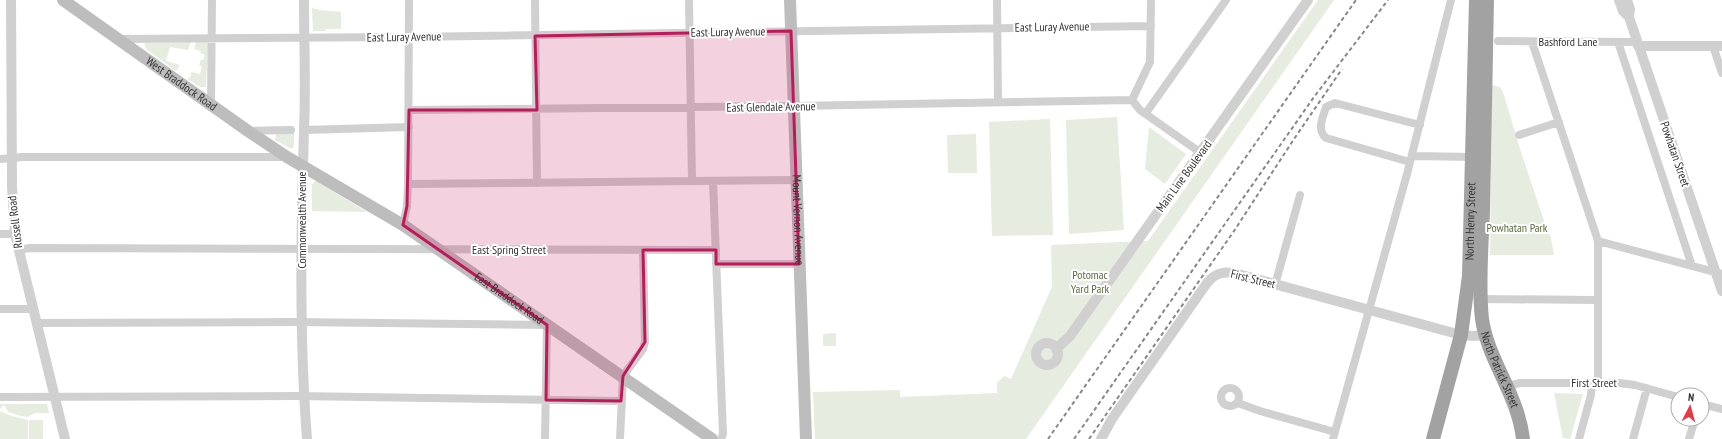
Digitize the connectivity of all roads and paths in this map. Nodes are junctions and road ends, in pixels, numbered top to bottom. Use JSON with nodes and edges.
{"nodes":[{"id":1,"x":11,"y":0,"type":"edge"},
{"id":2,"x":63,"y":0,"type":"edge"},
{"id":3,"x":212,"y":0,"type":"edge"},
{"id":4,"x":304,"y":0,"type":"edge"},
{"id":5,"x":409,"y":0,"type":"edge"},
{"id":6,"x":535,"y":0,"type":"edge"},
{"id":7,"x":689,"y":0,"type":"edge"},
{"id":8,"x":790,"y":0,"type":"edge"},
{"id":9,"x":996,"y":0,"type":"edge"},
{"id":10,"x":1151,"y":0,"type":"edge"},
{"id":11,"x":1226,"y":0,"type":"edge"},
{"id":12,"x":1452,"y":0,"type":"edge"},
{"id":13,"x":1466,"y":0,"type":"edge"},
{"id":14,"x":1476,"y":0,"type":"edge"},
{"id":15,"x":1487,"y":0,"type":"edge"},
{"id":16,"x":1619,"y":0,"type":"edge"},
{"id":17,"x":1627,"y":0,"type":"edge"},
{"id":18,"x":1303,"y":2,"type":"edge"},
{"id":19,"x":1629,"y":17,"type":"junction"},
{"id":20,"x":1151,"y":26,"type":"junction"},
{"id":21,"x":997,"y":28,"type":"junction"},
{"id":22,"x":791,"y":31,"type":"junction"},
{"id":23,"x":690,"y":33,"type":"junction"},
{"id":24,"x":536,"y":36,"type":"junction"},
{"id":25,"x":409,"y":37,"type":"junction"},
{"id":26,"x":212,"y":38,"type":"junction"},
{"id":27,"x":304,"y":38,"type":"junction"},
{"id":28,"x":117,"y":39,"type":"junction"},
{"id":29,"x":1498,"y":41,"type":"dead end"},
{"id":30,"x":1532,"y":42,"type":"junction"},
{"id":31,"x":1618,"y":42,"type":"junction"},
{"id":32,"x":1638,"y":44,"type":"junction"},
{"id":33,"x":1718,"y":46,"type":"edge"},
{"id":34,"x":1473,"y":64,"type":"junction"},
{"id":35,"x":1722,"y":73,"type":"edge"},
{"id":36,"x":1133,"y":98,"type":"junction"},
{"id":37,"x":998,"y":103,"type":"junction"},
{"id":38,"x":211,"y":106,"type":"junction"},
{"id":39,"x":794,"y":106,"type":"junction"},
{"id":40,"x":691,"y":108,"type":"junction"},
{"id":41,"x":409,"y":110,"type":"junction"},
{"id":42,"x":537,"y":110,"type":"junction"},
{"id":43,"x":1146,"y":114,"type":"junction"},
{"id":44,"x":1558,"y":122,"type":"junction"},
{"id":45,"x":1420,"y":125,"type":"junction"},
{"id":46,"x":409,"y":127,"type":"junction"},
{"id":47,"x":291,"y":130,"type":"dead end"},
{"id":48,"x":304,"y":130,"type":"junction"},
{"id":49,"x":248,"y":131,"type":"junction"},
{"id":50,"x":1519,"y":135,"type":"dead end"},
{"id":51,"x":1201,"y":153,"type":"junction"},
{"id":52,"x":287,"y":157,"type":"junction"},
{"id":53,"x":1478,"y":157,"type":"junction"},
{"id":54,"x":11,"y":159,"type":"junction"},
{"id":55,"x":1411,"y":159,"type":"junction"},
{"id":56,"x":0,"y":160,"type":"edge"},
{"id":57,"x":302,"y":165,"type":"junction"},
{"id":58,"x":797,"y":180,"type":"junction"},
{"id":59,"x":692,"y":181,"type":"junction"},
{"id":60,"x":713,"y":181,"type":"junction"},
{"id":61,"x":537,"y":183,"type":"junction"},
{"id":62,"x":408,"y":184,"type":"junction"},
{"id":63,"x":1300,"y":195,"type":"dead end"},
{"id":64,"x":403,"y":225,"type":"junction"},
{"id":65,"x":0,"y":234,"type":"edge"},
{"id":66,"x":15,"y":234,"type":"junction"},
{"id":67,"x":1598,"y":241,"type":"junction"},
{"id":68,"x":302,"y":248,"type":"junction"},
{"id":69,"x":18,"y":250,"type":"junction"},
{"id":70,"x":440,"y":250,"type":"junction"},
{"id":71,"x":642,"y":250,"type":"junction"},
{"id":72,"x":716,"y":250,"type":"junction"},
{"id":73,"x":716,"y":264,"type":"junction"},
{"id":74,"x":799,"y":264,"type":"junction"},
{"id":75,"x":1692,"y":266,"type":"junction"},
{"id":76,"x":1719,"y":274,"type":"edge"},
{"id":77,"x":1274,"y":285,"type":"junction"},
{"id":78,"x":1722,"y":291,"type":"edge"},
{"id":79,"x":1481,"y":299,"type":"junction"},
{"id":80,"x":1597,"y":300,"type":"junction"},
{"id":81,"x":0,"y":309,"type":"edge"},
{"id":82,"x":32,"y":309,"type":"junction"},
{"id":83,"x":1369,"y":310,"type":"junction"},
{"id":84,"x":301,"y":322,"type":"junction"},
{"id":85,"x":36,"y":323,"type":"junction"},
{"id":86,"x":547,"y":326,"type":"junction"},
{"id":87,"x":1461,"y":335,"type":"junction"},
{"id":88,"x":1485,"y":335,"type":"junction"},
{"id":89,"x":1056,"y":349,"type":"dead end"},
{"id":90,"x":622,"y":376,"type":"junction"},
{"id":91,"x":1595,"y":383,"type":"junction"},
{"id":92,"x":1508,"y":386,"type":"junction"},
{"id":93,"x":1647,"y":388,"type":"junction"},
{"id":94,"x":1670,"y":395,"type":"edge"},
{"id":95,"x":304,"y":396,"type":"junction"},
{"id":96,"x":0,"y":397,"type":"edge"},
{"id":97,"x":55,"y":397,"type":"junction"},
{"id":98,"x":546,"y":400,"type":"junction"},
{"id":99,"x":621,"y":401,"type":"junction"},
{"id":100,"x":1238,"y":403,"type":"dead end"},
{"id":101,"x":1710,"y":406,"type":"edge"},
{"id":102,"x":1722,"y":409,"type":"edge"},
{"id":103,"x":1693,"y":427,"type":"edge"},
{"id":104,"x":698,"y":435,"type":"edge"},
{"id":105,"x":1334,"y":436,"type":"edge"},
{"id":106,"x":65,"y":439,"type":"edge"},
{"id":107,"x":307,"y":439,"type":"edge"},
{"id":108,"x":545,"y":439,"type":"edge"},
{"id":109,"x":620,"y":439,"type":"edge"},
{"id":110,"x":712,"y":439,"type":"edge"},
{"id":111,"x":720,"y":439,"type":"edge"},
{"id":112,"x":806,"y":439,"type":"edge"},
{"id":113,"x":1101,"y":439,"type":"edge"},
{"id":114,"x":1433,"y":439,"type":"edge"},
{"id":115,"x":1523,"y":439,"type":"edge"},
{"id":116,"x":1579,"y":439,"type":"edge"},
{"id":117,"x":1633,"y":439,"type":"edge"},
{"id":118,"x":1689,"y":439,"type":"edge"}],
"edges":[{"from":1,"to":54,"type":"street","name":"Russell Road"},
{"from":2,"to":28,"type":"main road","name":"West Braddock Road"},
{"from":3,"to":26,"type":"street"},
{"from":4,"to":27,"type":"street","name":"Commonwealth Avenue"},
{"from":5,"to":25,"type":"street"},
{"from":6,"to":24,"type":"street"},
{"from":7,"to":23,"type":"street"},
{"from":8,"to":22,"type":"main road","name":"Mount Vernon Avenue"},
{"from":9,"to":21,"type":"street"},
{"from":10,"to":20,"type":"street"},
{"from":11,"to":43,"type":"street"},
{"from":12,"to":45,"type":"street"},
{"from":13,"to":34,"type":"highway"},
{"from":14,"to":34,"type":"highway","name":"North Henry Street"},
{"from":15,"to":53,"type":"highway","name":"North Henry Street"},
{"from":16,"to":19,"type":"street","name":"Powhatan Street"},
{"from":17,"to":19,"type":"street","name":"Powhatan Street"},
{"from":18,"to":51,"type":"street","name":"Main Line Boulevard"},
{"from":19,"to":32,"type":"street","name":"Powhatan Street"},
{"from":20,"to":21,"type":"street","name":"East Luray Avenue"},
{"from":20,"to":36,"type":"street"},
{"from":21,"to":22,"type":"street","name":"East Luray Avenue"},
{"from":21,"to":37,"type":"street"},
{"from":22,"to":23,"type":"street","name":"East Luray Avenue"},
{"from":22,"to":39,"type":"main road","name":"Mount Vernon Avenue"},
{"from":23,"to":24,"type":"street","name":"East Luray Avenue"},
{"from":23,"to":40,"type":"street"},
{"from":24,"to":25,"type":"street","name":"East Luray Avenue"},
{"from":24,"to":42,"type":"street"},
{"from":25,"to":27,"type":"street","name":"East Luray Avenue"},
{"from":25,"to":41,"type":"street"},
{"from":26,"to":27,"type":"street","name":"East Luray Avenue"},
{"from":26,"to":28,"type":"street","name":"East Luray Avenue"},
{"from":26,"to":38,"type":"street"},
{"from":27,"to":48,"type":"street","name":"Commonwealth Avenue"},
{"from":28,"to":38,"type":"main road","name":"West Braddock Road"},
{"from":29,"to":30,"type":"street","name":"Bashford Lane"},
{"from":30,"to":31,"type":"street","name":"Bashford Lane"},
{"from":30,"to":44,"type":"street"},
{"from":31,"to":32,"type":"street","name":"Bashford Lane"},
{"from":31,"to":75,"type":"street","name":"Powhatan Street"},
{"from":32,"to":33,"type":"street","name":"Bashford Lane"},
{"from":32,"to":76,"type":"street","name":"Powhatan Street"},
{"from":33,"to":35,"type":"street"},
{"from":34,"to":53,"type":"highway","name":"North Henry Street"},
{"from":36,"to":37,"type":"street","name":"East Glendale Avenue"},
{"from":36,"to":43,"type":"street"},
{"from":37,"to":39,"type":"street","name":"East Glendale Avenue"},
{"from":38,"to":49,"type":"main road","name":"West Braddock Road"},
{"from":39,"to":40,"type":"street","name":"East Glendale Avenue"},
{"from":39,"to":58,"type":"main road","name":"Mount Vernon Avenue"},
{"from":40,"to":42,"type":"street","name":"East Glendale Avenue"},
{"from":40,"to":59,"type":"street"},
{"from":41,"to":42,"type":"street","name":"East Glendale Avenue"},
{"from":41,"to":46,"type":"street"},
{"from":42,"to":61,"type":"street"},
{"from":43,"to":51,"type":"street"},
{"from":44,"to":50,"type":"street"},
{"from":44,"to":67,"type":"street"},
{"from":45,"to":55,"type":"street"},
{"from":45,"to":55,"type":"street"},
{"from":46,"to":48,"type":"street"},
{"from":46,"to":62,"type":"street"},
{"from":47,"to":49,"type":"street"},
{"from":48,"to":57,"type":"street","name":"Commonwealth Avenue"},
{"from":49,"to":52,"type":"main road","name":"West Braddock Road"},
{"from":51,"to":89,"type":"street","name":"Main Line Boulevard"},
{"from":52,"to":54,"type":"street"},
{"from":52,"to":57,"type":"main road","name":"West Braddock Road"},
{"from":53,"to":55,"type":"street"},
{"from":53,"to":79,"type":"highway","name":"North Henry Street"},
{"from":53,"to":87,"type":"highway","name":"North Henry Street"},
{"from":54,"to":56,"type":"street"},
{"from":54,"to":66,"type":"street","name":"Russell Road"},
{"from":55,"to":83,"type":"street"},
{"from":57,"to":64,"type":"main road","name":"East Braddock Road"},
{"from":57,"to":68,"type":"street","name":"Commonwealth Avenue"},
{"from":58,"to":60,"type":"street"},
{"from":58,"to":74,"type":"main road","name":"Mount Vernon Avenue"},
{"from":59,"to":60,"type":"street"},
{"from":59,"to":61,"type":"street"},
{"from":60,"to":72,"type":"street"},
{"from":61,"to":62,"type":"street"},
{"from":62,"to":64,"type":"street"},
{"from":63,"to":77,"type":"street"},
{"from":64,"to":70,"type":"main road","name":"East Braddock Road"},
{"from":65,"to":66,"type":"street"},
{"from":66,"to":69,"type":"street","name":"Russell Road"},
{"from":67,"to":75,"type":"street"},
{"from":67,"to":80,"type":"street"},
{"from":68,"to":69,"type":"street","name":"East Spring Street"},
{"from":68,"to":70,"type":"street","name":"East Spring Street"},
{"from":68,"to":84,"type":"street","name":"Commonwealth Avenue"},
{"from":69,"to":82,"type":"street","name":"Russell Road"},
{"from":70,"to":71,"type":"street","name":"East Spring Street"},
{"from":70,"to":86,"type":"main road","name":"East Braddock Road"},
{"from":71,"to":72,"type":"street","name":"East Spring Street"},
{"from":71,"to":90,"type":"street"},
{"from":72,"to":73,"type":"street"},
{"from":73,"to":74,"type":"street"},
{"from":73,"to":111,"type":"street"},
{"from":74,"to":112,"type":"main road","name":"Mount Vernon Avenue"},
{"from":75,"to":76,"type":"street"},
{"from":76,"to":78,"type":"street","name":"Powhatan Street"},
{"from":77,"to":83,"type":"street","name":"First Street"},
{"from":77,"to":113,"type":"street","name":"First Street"},
{"from":79,"to":80,"type":"street"},
{"from":79,"to":88,"type":"highway","name":"North Patrick Street"},
{"from":80,"to":91,"type":"street"},
{"from":81,"to":82,"type":"street"},
{"from":82,"to":85,"type":"street","name":"Russell Road"},
{"from":83,"to":87,"type":"street","name":"First Street"},
{"from":83,"to":105,"type":"street"},
{"from":84,"to":85,"type":"street"},
{"from":84,"to":86,"type":"street"},
{"from":84,"to":95,"type":"street","name":"Commonwealth Avenue"},
{"from":85,"to":97,"type":"street","name":"Russell Road"},
{"from":86,"to":90,"type":"main road","name":"East Braddock Road"},
{"from":86,"to":98,"type":"street"},
{"from":87,"to":88,"type":"street","name":"First Street"},
{"from":87,"to":114,"type":"highway","name":"North Henry Street"},
{"from":88,"to":92,"type":"highway","name":"North Patrick Street"},
{"from":90,"to":99,"type":"street"},
{"from":90,"to":104,"type":"main road","name":"East Braddock Road"},
{"from":91,"to":92,"type":"street","name":"First Street"},
{"from":91,"to":93,"type":"street","name":"First Street"},
{"from":91,"to":116,"type":"street"},
{"from":92,"to":115,"type":"highway","name":"North Patrick Street"},
{"from":93,"to":94,"type":"street","name":"First Street"},
{"from":93,"to":117,"type":"street"},
{"from":95,"to":97,"type":"street"},
{"from":95,"to":98,"type":"street"},
{"from":95,"to":107,"type":"street","name":"Commonwealth Avenue"},
{"from":96,"to":97,"type":"street"},
{"from":97,"to":106,"type":"street","name":"Russell Road"},
{"from":98,"to":99,"type":"street"},
{"from":98,"to":108,"type":"street"},
{"from":99,"to":109,"type":"street"},
{"from":100,"to":105,"type":"street"},
{"from":101,"to":102,"type":"street"},
{"from":103,"to":118,"type":"street"},
{"from":104,"to":110,"type":"main road","name":"East Braddock Road"}]}
